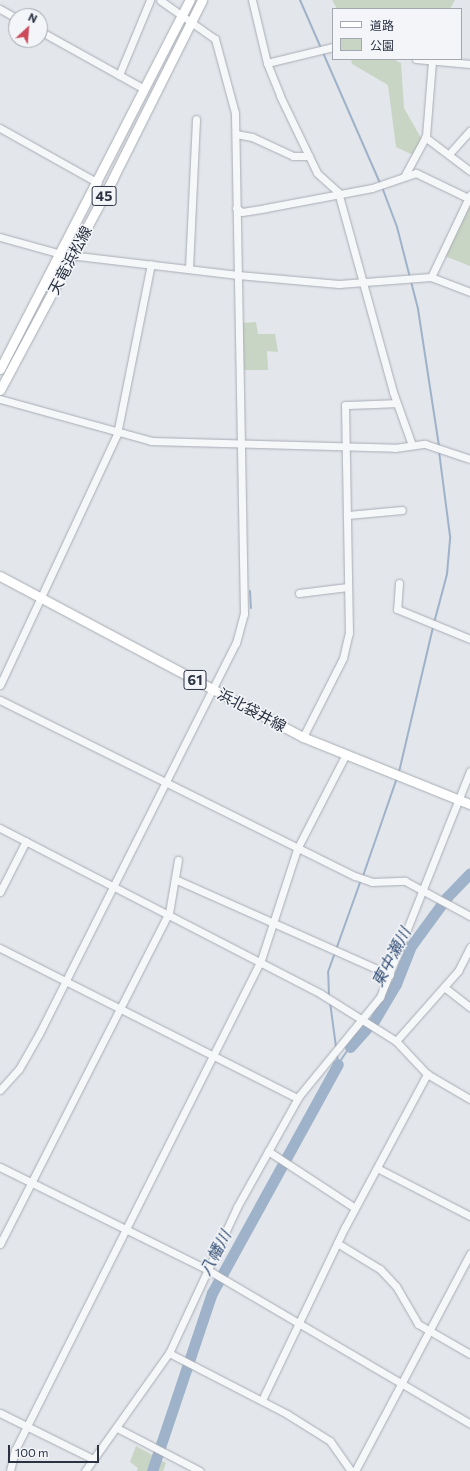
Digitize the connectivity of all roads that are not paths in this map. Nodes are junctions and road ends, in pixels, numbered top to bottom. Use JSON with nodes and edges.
{"nodes":[{"id":1,"x":150,"y":0,"type":"edge"},
{"id":2,"x":160,"y":0,"type":"edge"},
{"id":3,"x":190,"y":0,"type":"edge"},
{"id":4,"x":202,"y":0,"type":"edge"},
{"id":5,"x":252,"y":0,"type":"edge"},
{"id":6,"x":182,"y":14,"type":"junction"},
{"id":7,"x":190,"y":21,"type":"junction"},
{"id":8,"x":48,"y":35,"type":"edge"},
{"id":9,"x":330,"y":48,"type":"edge"},
{"id":10,"x":424,"y":60,"type":"edge"},
{"id":11,"x":432,"y":61,"type":"junction"},
{"id":12,"x":267,"y":62,"type":"junction"},
{"id":13,"x":470,"y":64,"type":"edge"},
{"id":14,"x":119,"y":75,"type":"junction"},
{"id":15,"x":144,"y":89,"type":"junction"},
{"id":16,"x":196,"y":119,"type":"dead end"},
{"id":17,"x":0,"y":128,"type":"edge"},
{"id":18,"x":470,"y":131,"type":"edge"},
{"id":19,"x":236,"y":134,"type":"junction"},
{"id":20,"x":425,"y":137,"type":"junction"},
{"id":21,"x":449,"y":154,"type":"junction"},
{"id":22,"x":309,"y":156,"type":"junction"},
{"id":23,"x":470,"y":170,"type":"edge"},
{"id":24,"x":405,"y":175,"type":"junction"},
{"id":25,"x":98,"y":183,"type":"junction"},
{"id":26,"x":338,"y":192,"type":"junction"},
{"id":27,"x":469,"y":197,"type":"edge"},
{"id":28,"x":236,"y":208,"type":"junction"},
{"id":29,"x":0,"y":237,"type":"edge"},
{"id":30,"x":61,"y":254,"type":"junction"},
{"id":31,"x":73,"y":256,"type":"junction"},
{"id":32,"x":151,"y":264,"type":"junction"},
{"id":33,"x":189,"y":268,"type":"junction"},
{"id":34,"x":238,"y":275,"type":"junction"},
{"id":35,"x":431,"y":277,"type":"junction"},
{"id":36,"x":363,"y":282,"type":"junction"},
{"id":37,"x":470,"y":292,"type":"edge"},
{"id":38,"x":0,"y":369,"type":"edge"},
{"id":39,"x":0,"y":390,"type":"edge"},
{"id":40,"x":0,"y":399,"type":"edge"},
{"id":41,"x":396,"y":403,"type":"junction"},
{"id":42,"x":117,"y":434,"type":"junction"},
{"id":43,"x":242,"y":444,"type":"junction"},
{"id":44,"x":412,"y":445,"type":"junction"},
{"id":45,"x":346,"y":447,"type":"junction"},
{"id":46,"x":470,"y":459,"type":"edge"},
{"id":47,"x":402,"y":510,"type":"dead end"},
{"id":48,"x":348,"y":515,"type":"junction"},
{"id":49,"x":0,"y":576,"type":"edge"},
{"id":50,"x":399,"y":583,"type":"dead end"},
{"id":51,"x":348,"y":587,"type":"junction"},
{"id":52,"x":299,"y":592,"type":"dead end"},
{"id":53,"x":42,"y":598,"type":"junction"},
{"id":54,"x":470,"y":639,"type":"edge"},
{"id":55,"x":0,"y":685,"type":"edge"},
{"id":56,"x":213,"y":689,"type":"junction"},
{"id":57,"x":0,"y":700,"type":"edge"},
{"id":58,"x":303,"y":737,"type":"junction"},
{"id":59,"x":345,"y":756,"type":"junction"},
{"id":60,"x":470,"y":771,"type":"edge"},
{"id":61,"x":164,"y":783,"type":"junction"},
{"id":62,"x":458,"y":799,"type":"junction"},
{"id":63,"x":470,"y":804,"type":"edge"},
{"id":64,"x":0,"y":828,"type":"edge"},
{"id":65,"x":26,"y":841,"type":"junction"},
{"id":66,"x":297,"y":849,"type":"junction"},
{"id":67,"x":178,"y":860,"type":"dead end"},
{"id":68,"x":177,"y":880,"type":"junction"},
{"id":69,"x":114,"y":886,"type":"junction"},
{"id":70,"x":424,"y":890,"type":"junction"},
{"id":71,"x":0,"y":892,"type":"edge"},
{"id":72,"x":169,"y":913,"type":"junction"},
{"id":73,"x":470,"y":916,"type":"edge"},
{"id":74,"x":274,"y":921,"type":"junction"},
{"id":75,"x":470,"y":947,"type":"edge"},
{"id":76,"x":0,"y":948,"type":"edge"},
{"id":77,"x":261,"y":960,"type":"junction"},
{"id":78,"x":390,"y":975,"type":"junction"},
{"id":79,"x":65,"y":981,"type":"junction"},
{"id":80,"x":444,"y":987,"type":"junction"},
{"id":81,"x":470,"y":1007,"type":"edge"},
{"id":82,"x":119,"y":1008,"type":"junction"},
{"id":83,"x":364,"y":1020,"type":"junction"},
{"id":84,"x":396,"y":1041,"type":"junction"},
{"id":85,"x":214,"y":1056,"type":"junction"},
{"id":86,"x":427,"y":1074,"type":"junction"},
{"id":87,"x":0,"y":1090,"type":"edge"},
{"id":88,"x":297,"y":1098,"type":"junction"},
{"id":89,"x":470,"y":1099,"type":"edge"},
{"id":90,"x":268,"y":1151,"type":"junction"},
{"id":91,"x":0,"y":1167,"type":"edge"},
{"id":92,"x":377,"y":1168,"type":"junction"},
{"id":93,"x":32,"y":1183,"type":"junction"},
{"id":94,"x":356,"y":1208,"type":"junction"},
{"id":95,"x":470,"y":1216,"type":"edge"},
{"id":96,"x":126,"y":1230,"type":"junction"},
{"id":97,"x":337,"y":1243,"type":"junction"},
{"id":98,"x":0,"y":1244,"type":"edge"},
{"id":99,"x":470,"y":1254,"type":"edge"},
{"id":100,"x":208,"y":1270,"type":"junction"},
{"id":101,"x":298,"y":1324,"type":"junction"},
{"id":102,"x":429,"y":1332,"type":"junction"},
{"id":103,"x":169,"y":1353,"type":"junction"},
{"id":104,"x":470,"y":1354,"type":"edge"},
{"id":105,"x":403,"y":1385,"type":"junction"},
{"id":106,"x":262,"y":1400,"type":"junction"},
{"id":107,"x":0,"y":1413,"type":"edge"},
{"id":108,"x":470,"y":1424,"type":"edge"},
{"id":109,"x":27,"y":1426,"type":"junction"},
{"id":110,"x":117,"y":1428,"type":"junction"},
{"id":111,"x":93,"y":1459,"type":"junction"},
{"id":112,"x":10,"y":1471,"type":"edge"},
{"id":113,"x":85,"y":1471,"type":"edge"},
{"id":114,"x":200,"y":1471,"type":"edge"},
{"id":115,"x":351,"y":1471,"type":"edge"},
{"id":116,"x":355,"y":1471,"type":"edge"}],
"edges":[{"from":1,"to":14,"type":"street"},
{"from":2,"to":6,"type":"street"},
{"from":3,"to":6,"type":"main road","name":"天竜浜松線","number":"45"},
{"from":4,"to":7,"type":"main road","name":"天竜浜松線","number":"45"},
{"from":5,"to":12,"type":"street"},
{"from":6,"to":7,"type":"street"},
{"from":6,"to":15,"type":"main road","name":"天竜浜松線","number":"45"},
{"from":7,"to":19,"type":"street"},
{"from":7,"to":31,"type":"main road","name":"天竜浜松線","number":"45"},
{"from":8,"to":14,"type":"street"},
{"from":9,"to":12,"type":"street"},
{"from":10,"to":11,"type":"street"},
{"from":11,"to":13,"type":"street"},
{"from":11,"to":20,"type":"street"},
{"from":12,"to":22,"type":"street"},
{"from":14,"to":15,"type":"street"},
{"from":15,"to":25,"type":"main road","name":"天竜浜松線","number":"45"},
{"from":16,"to":33,"type":"street"},
{"from":17,"to":25,"type":"street"},
{"from":18,"to":21,"type":"street"},
{"from":19,"to":22,"type":"street"},
{"from":19,"to":28,"type":"street"},
{"from":20,"to":21,"type":"street"},
{"from":20,"to":24,"type":"street"},
{"from":21,"to":23,"type":"street"},
{"from":22,"to":26,"type":"street"},
{"from":24,"to":26,"type":"street"},
{"from":24,"to":27,"type":"street"},
{"from":25,"to":30,"type":"main road","name":"天竜浜松線","number":"45"},
{"from":26,"to":28,"type":"street"},
{"from":26,"to":36,"type":"street"},
{"from":27,"to":35,"type":"street"},
{"from":28,"to":34,"type":"street"},
{"from":29,"to":30,"type":"street"},
{"from":30,"to":31,"type":"street"},
{"from":30,"to":38,"type":"main road","name":"天竜浜松線","number":"45"},
{"from":31,"to":32,"type":"street"},
{"from":31,"to":39,"type":"main road","name":"天竜浜松線","number":"45"},
{"from":32,"to":33,"type":"street"},
{"from":32,"to":42,"type":"street"},
{"from":33,"to":34,"type":"street"},
{"from":34,"to":36,"type":"street"},
{"from":34,"to":43,"type":"street"},
{"from":35,"to":36,"type":"street"},
{"from":35,"to":37,"type":"street"},
{"from":36,"to":41,"type":"street"},
{"from":40,"to":42,"type":"street"},
{"from":41,"to":44,"type":"street"},
{"from":41,"to":45,"type":"street"},
{"from":42,"to":43,"type":"street"},
{"from":42,"to":53,"type":"street"},
{"from":43,"to":45,"type":"street"},
{"from":43,"to":56,"type":"street"},
{"from":44,"to":45,"type":"street"},
{"from":44,"to":46,"type":"street"},
{"from":45,"to":48,"type":"street"},
{"from":47,"to":48,"type":"street"},
{"from":48,"to":51,"type":"street"},
{"from":49,"to":53,"type":"main road","name":"浜北袋井線","number":"61"},
{"from":50,"to":54,"type":"street"},
{"from":51,"to":52,"type":"street"},
{"from":51,"to":58,"type":"street"},
{"from":53,"to":55,"type":"street"},
{"from":53,"to":56,"type":"main road","name":"浜北袋井線","number":"61"},
{"from":56,"to":58,"type":"main road","name":"浜北袋井線","number":"61"},
{"from":56,"to":61,"type":"street"},
{"from":57,"to":61,"type":"street"},
{"from":58,"to":59,"type":"main road","name":"浜北袋井線","number":"61"},
{"from":59,"to":62,"type":"main road","name":"浜北袋井線","number":"61"},
{"from":59,"to":66,"type":"street"},
{"from":60,"to":62,"type":"street"},
{"from":61,"to":66,"type":"street"},
{"from":61,"to":69,"type":"street"},
{"from":62,"to":63,"type":"main road","name":"浜北袋井線","number":"61"},
{"from":62,"to":70,"type":"street"},
{"from":64,"to":65,"type":"street"},
{"from":65,"to":69,"type":"street"},
{"from":65,"to":71,"type":"street"},
{"from":66,"to":70,"type":"street"},
{"from":66,"to":74,"type":"street"},
{"from":67,"to":68,"type":"street"},
{"from":68,"to":72,"type":"street"},
{"from":68,"to":74,"type":"street"},
{"from":69,"to":72,"type":"street"},
{"from":69,"to":79,"type":"street"},
{"from":70,"to":73,"type":"street"},
{"from":70,"to":78,"type":"street"},
{"from":72,"to":77,"type":"street"},
{"from":72,"to":82,"type":"street"},
{"from":74,"to":77,"type":"street"},
{"from":74,"to":78,"type":"street"},
{"from":75,"to":80,"type":"street"},
{"from":76,"to":79,"type":"street"},
{"from":77,"to":83,"type":"street"},
{"from":77,"to":85,"type":"street"},
{"from":78,"to":83,"type":"street"},
{"from":79,"to":82,"type":"street"},
{"from":79,"to":87,"type":"street"},
{"from":80,"to":81,"type":"street"},
{"from":80,"to":84,"type":"street"},
{"from":82,"to":85,"type":"street"},
{"from":82,"to":93,"type":"street"},
{"from":83,"to":84,"type":"street"},
{"from":83,"to":88,"type":"street"},
{"from":84,"to":86,"type":"street"},
{"from":85,"to":88,"type":"street"},
{"from":85,"to":96,"type":"street"},
{"from":86,"to":89,"type":"street"},
{"from":86,"to":92,"type":"street"},
{"from":88,"to":90,"type":"street"},
{"from":90,"to":94,"type":"street"},
{"from":90,"to":100,"type":"street"},
{"from":91,"to":93,"type":"street"},
{"from":92,"to":94,"type":"street"},
{"from":92,"to":95,"type":"street"},
{"from":93,"to":96,"type":"street"},
{"from":93,"to":98,"type":"street"},
{"from":94,"to":97,"type":"street"},
{"from":96,"to":100,"type":"street"},
{"from":96,"to":109,"type":"street"},
{"from":97,"to":101,"type":"street"},
{"from":97,"to":102,"type":"street"},
{"from":99,"to":102,"type":"street"},
{"from":100,"to":101,"type":"street"},
{"from":100,"to":103,"type":"street"},
{"from":101,"to":105,"type":"street"},
{"from":101,"to":106,"type":"street"},
{"from":102,"to":104,"type":"street"},
{"from":102,"to":105,"type":"street"},
{"from":103,"to":106,"type":"street"},
{"from":103,"to":110,"type":"street"},
{"from":105,"to":108,"type":"street"},
{"from":105,"to":116,"type":"street"},
{"from":106,"to":115,"type":"street"},
{"from":107,"to":109,"type":"street"},
{"from":109,"to":111,"type":"street"},
{"from":109,"to":112,"type":"street"},
{"from":110,"to":111,"type":"street"},
{"from":110,"to":114,"type":"street"},
{"from":111,"to":113,"type":"street"}]}
